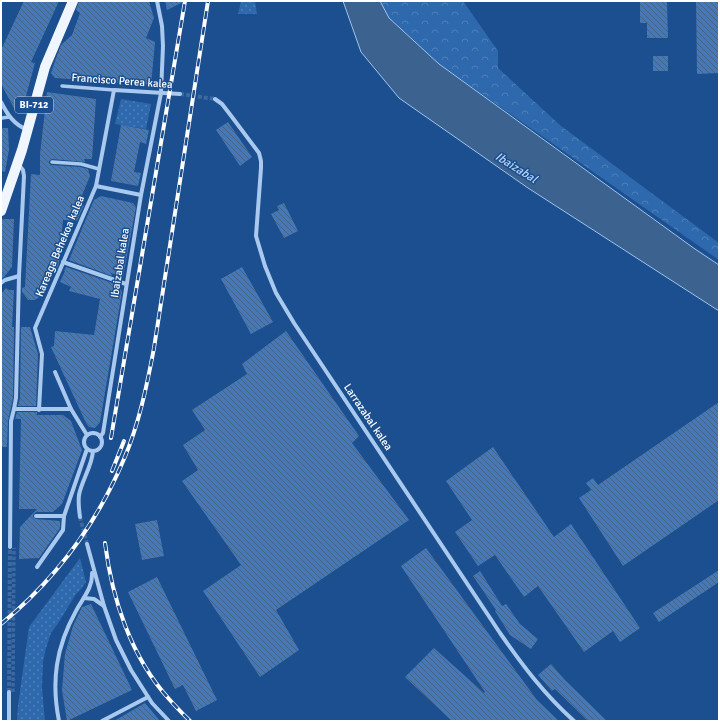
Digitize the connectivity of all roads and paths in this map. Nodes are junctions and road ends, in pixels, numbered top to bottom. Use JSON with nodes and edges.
{"nodes":[{"id":1,"x":73,"y":1,"type":"edge"},
{"id":2,"x":156,"y":1,"type":"edge"},
{"id":3,"x":62,"y":86,"type":"dead end"},
{"id":4,"x":114,"y":90,"type":"junction"},
{"id":5,"x":160,"y":93,"type":"junction"},
{"id":6,"x":180,"y":94,"type":"tunnel mouth"},
{"id":7,"x":215,"y":99,"type":"tunnel mouth"},
{"id":8,"x":1,"y":102,"type":"edge"},
{"id":9,"x":9,"y":116,"type":"junction"},
{"id":10,"x":1,"y":118,"type":"edge"},
{"id":11,"x":28,"y":130,"type":"junction"},
{"id":12,"x":52,"y":162,"type":"dead end"},
{"id":13,"x":18,"y":163,"type":"junction"},
{"id":14,"x":99,"y":170,"type":"junction"},
{"id":15,"x":96,"y":186,"type":"junction"},
{"id":16,"x":141,"y":195,"type":"junction"},
{"id":17,"x":1,"y":211,"type":"edge"},
{"id":18,"x":63,"y":262,"type":"junction"},
{"id":19,"x":19,"y":276,"type":"junction"},
{"id":20,"x":1,"y":283,"type":"edge"},
{"id":21,"x":126,"y":284,"type":"junction"},
{"id":22,"x":55,"y":372,"type":"dead end"},
{"id":23,"x":14,"y":409,"type":"junction"},
{"id":24,"x":71,"y":409,"type":"junction"},
{"id":25,"x":40,"y":410,"type":"junction"},
{"id":26,"x":87,"y":435,"type":"junction"},
{"id":27,"x":100,"y":437,"type":"junction"},
{"id":28,"x":87,"y":449,"type":"junction"},
{"id":29,"x":93,"y":451,"type":"junction"},
{"id":30,"x":36,"y":516,"type":"dead end"},
{"id":31,"x":64,"y":516,"type":"junction"},
{"id":32,"x":80,"y":517,"type":"tunnel mouth"},
{"id":33,"x":86,"y":544,"type":"tunnel mouth"},
{"id":34,"x":10,"y":547,"type":"tunnel mouth"},
{"id":35,"x":92,"y":566,"type":"junction"},
{"id":36,"x":37,"y":567,"type":"dead end"},
{"id":37,"x":84,"y":598,"type":"junction"},
{"id":38,"x":104,"y":606,"type":"junction"},
{"id":39,"x":10,"y":692,"type":"tunnel mouth"},
{"id":40,"x":148,"y":697,"type":"junction"},
{"id":41,"x":9,"y":721,"type":"edge"},
{"id":42,"x":60,"y":721,"type":"edge"},
{"id":43,"x":102,"y":721,"type":"edge"},
{"id":44,"x":169,"y":721,"type":"edge"},
{"id":45,"x":574,"y":721,"type":"edge"}],
"edges":[{"from":1,"to":11,"type":"main road","number":"BI-712"},
{"from":2,"to":5,"type":"street","name":"Ibaizabal kalea"},
{"from":3,"to":4,"type":"street","name":"Francisco Perea kalea"},
{"from":4,"to":5,"type":"street","name":"Francisco Perea kalea"},
{"from":4,"to":14,"type":"street","name":"Kareaga Behekoa kalea"},
{"from":5,"to":6,"type":"street","name":"Francisco Perea kalea"},
{"from":5,"to":16,"type":"street","name":"Ibaizabal kalea"},
{"from":7,"to":45,"type":"street","name":"Larrazabal kalea"},
{"from":8,"to":9,"type":"street"},
{"from":9,"to":10,"type":"street"},
{"from":9,"to":11,"type":"street"},
{"from":11,"to":13,"type":"main road","number":"BI-712"},
{"from":12,"to":14,"type":"street"},
{"from":13,"to":17,"type":"main road","number":"BI-712"},
{"from":13,"to":19,"type":"street"},
{"from":14,"to":15,"type":"street","name":"Kareaga Behekoa kalea"},
{"from":15,"to":16,"type":"street"},
{"from":15,"to":18,"type":"street","name":"Kareaga Behekoa kalea"},
{"from":16,"to":21,"type":"street","name":"Ibaizabal kalea"},
{"from":18,"to":21,"type":"street"},
{"from":18,"to":25,"type":"street","name":"Kareaga Behekoa kalea"},
{"from":19,"to":20,"type":"street"},
{"from":19,"to":23,"type":"street"},
{"from":21,"to":27,"type":"street","name":"Ibaizabal kalea"},
{"from":22,"to":24,"type":"street"},
{"from":23,"to":25,"type":"street"},
{"from":23,"to":34,"type":"street"},
{"from":24,"to":25,"type":"street"},
{"from":24,"to":26,"type":"street"},
{"from":26,"to":27,"type":"street"},
{"from":26,"to":28,"type":"street"},
{"from":27,"to":29,"type":"street"},
{"from":28,"to":29,"type":"street"},
{"from":28,"to":31,"type":"street"},
{"from":29,"to":32,"type":"street"},
{"from":30,"to":31,"type":"street"},
{"from":31,"to":36,"type":"street"},
{"from":33,"to":35,"type":"street"},
{"from":35,"to":37,"type":"street"},
{"from":35,"to":38,"type":"street"},
{"from":37,"to":38,"type":"street"},
{"from":37,"to":42,"type":"street"},
{"from":38,"to":40,"type":"street"},
{"from":39,"to":41,"type":"street"},
{"from":40,"to":43,"type":"street"},
{"from":40,"to":44,"type":"street"}]}
